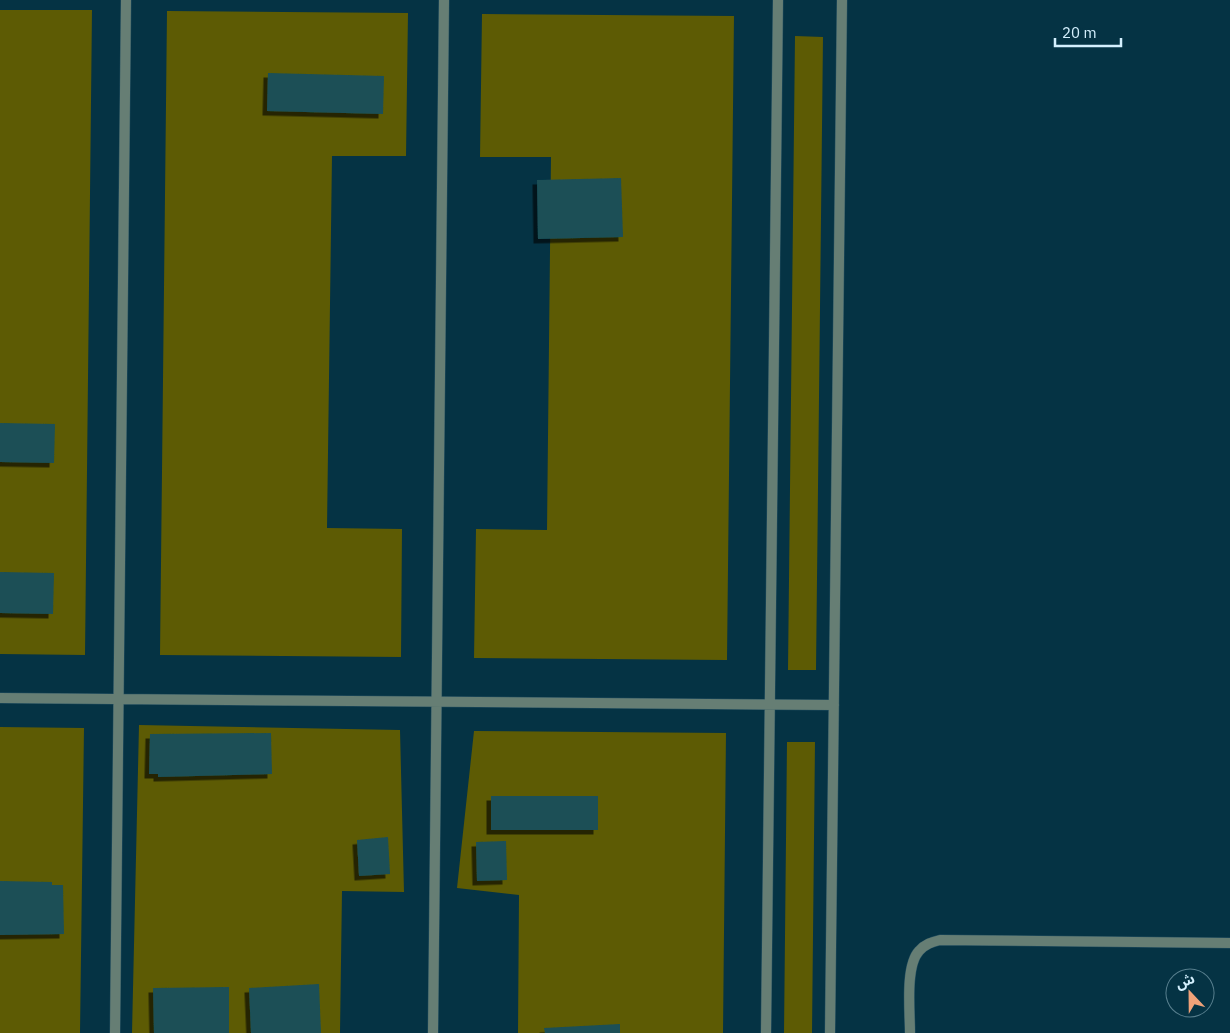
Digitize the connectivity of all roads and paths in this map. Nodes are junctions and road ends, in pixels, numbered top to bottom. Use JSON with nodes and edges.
{"nodes":[{"id":1,"x":126,"y":0,"type":"edge"},
{"id":2,"x":444,"y":0,"type":"edge"},
{"id":3,"x":778,"y":0,"type":"edge"},
{"id":4,"x":842,"y":0,"type":"edge"},
{"id":5,"x":0,"y":698,"type":"edge"},
{"id":6,"x":118,"y":699,"type":"junction"},
{"id":7,"x":436,"y":702,"type":"junction"},
{"id":8,"x":770,"y":704,"type":"junction"},
{"id":9,"x":834,"y":705,"type":"junction"},
{"id":10,"x":1230,"y":943,"type":"edge"},
{"id":11,"x":115,"y":1033,"type":"edge"},
{"id":12,"x":432,"y":1033,"type":"edge"},
{"id":13,"x":766,"y":1033,"type":"edge"},
{"id":14,"x":830,"y":1033,"type":"edge"},
{"id":15,"x":910,"y":1033,"type":"edge"}],
"edges":[{"from":1,"to":6,"type":"street"},
{"from":2,"to":7,"type":"street"},
{"from":3,"to":8,"type":"street"},
{"from":4,"to":9,"type":"street"},
{"from":5,"to":6,"type":"street"},
{"from":6,"to":7,"type":"street"},
{"from":6,"to":11,"type":"street"},
{"from":7,"to":8,"type":"street"},
{"from":7,"to":12,"type":"street"},
{"from":8,"to":9,"type":"street"},
{"from":8,"to":13,"type":"street"},
{"from":9,"to":14,"type":"street"},
{"from":10,"to":15,"type":"street"}]}
